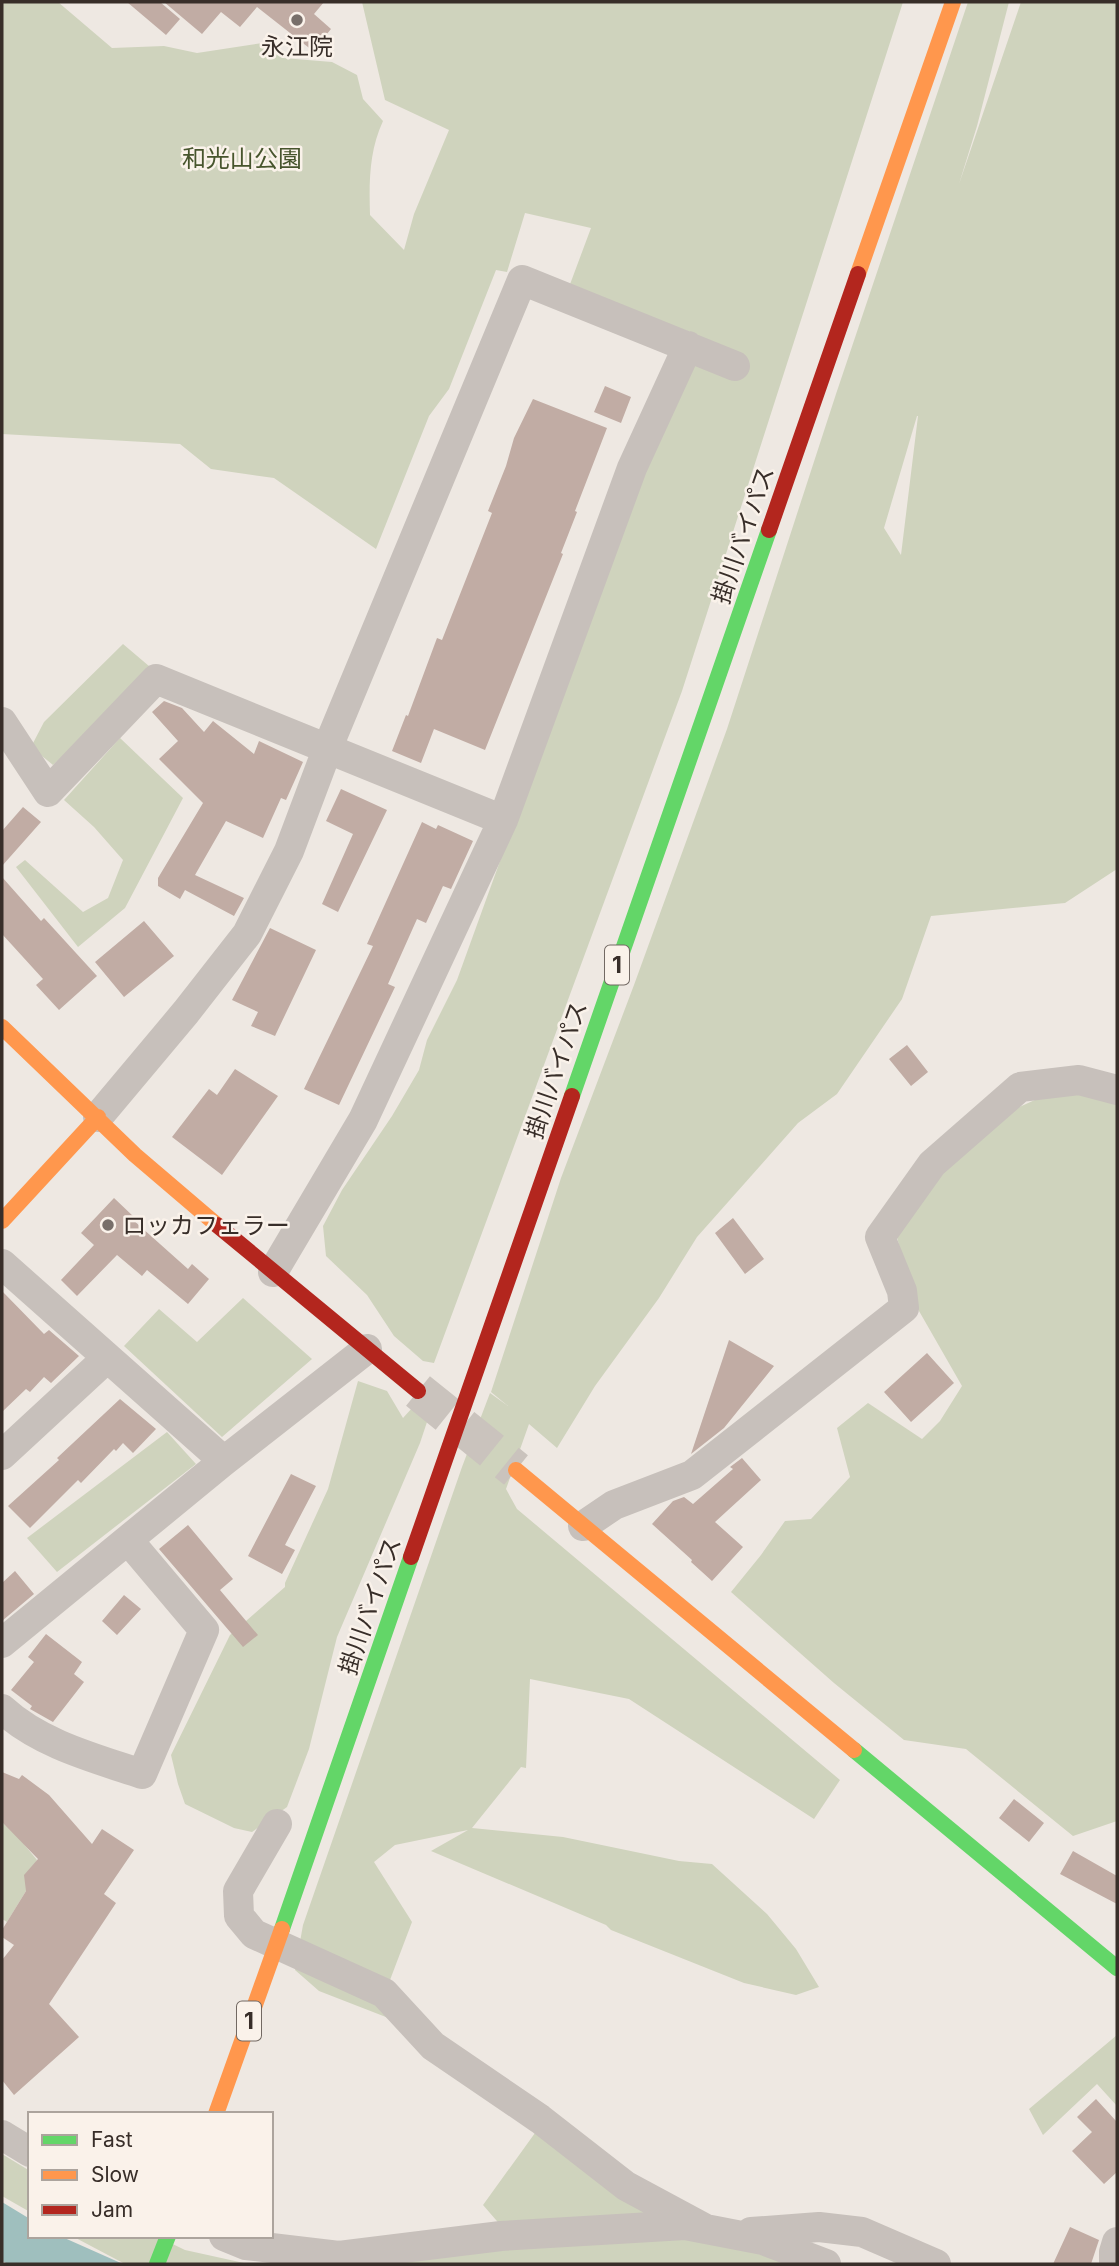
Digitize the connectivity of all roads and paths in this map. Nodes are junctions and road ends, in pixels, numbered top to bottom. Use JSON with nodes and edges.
{"nodes":[{"id":1,"x":953,"y":2,"type":"edge"},
{"id":2,"x":688,"y":346,"type":"junction"},
{"id":3,"x":736,"y":366,"type":"dead end"},
{"id":4,"x":2,"y":722,"type":"edge"},
{"id":5,"x":327,"y":750,"type":"junction"},
{"id":6,"x":503,"y":820,"type":"junction"},
{"id":7,"x":2,"y":1027,"type":"edge"},
{"id":8,"x":1117,"y":1090,"type":"edge"},
{"id":9,"x":98,"y":1117,"type":"junction"},
{"id":10,"x":2,"y":1221,"type":"edge"},
{"id":11,"x":2,"y":1264,"type":"edge"},
{"id":12,"x":272,"y":1272,"type":"junction"},
{"id":13,"x":367,"y":1349,"type":"junction"},
{"id":14,"x":107,"y":1358,"type":"junction"},
{"id":15,"x":418,"y":1391,"type":"tunnel mouth"},
{"id":16,"x":2,"y":1455,"type":"edge"},
{"id":17,"x":224,"y":1461,"type":"junction"},
{"id":18,"x":516,"y":1470,"type":"tunnel mouth"},
{"id":19,"x":583,"y":1526,"type":"junction"},
{"id":20,"x":128,"y":1540,"type":"junction"},
{"id":21,"x":2,"y":1643,"type":"edge"},
{"id":22,"x":2,"y":1709,"type":"edge"},
{"id":23,"x":278,"y":1824,"type":"dead end"},
{"id":24,"x":1117,"y":1968,"type":"edge"},
{"id":25,"x":217,"y":2112,"type":"edge"},
{"id":26,"x":2,"y":2135,"type":"edge"},
{"id":27,"x":28,"y":2151,"type":"edge"},
{"id":28,"x":717,"y":2231,"type":"junction"},
{"id":29,"x":167,"y":2238,"type":"edge"},
{"id":30,"x":229,"y":2238,"type":"edge"},
{"id":31,"x":1117,"y":2242,"type":"edge"},
{"id":32,"x":156,"y":2264,"type":"edge"},
{"id":33,"x":826,"y":2264,"type":"edge"},
{"id":34,"x":936,"y":2264,"type":"edge"},
{"id":35,"x":1114,"y":2264,"type":"edge"}],
"edges":[{"from":1,"to":25,"type":"main road","name":"掛川バイパス","number":"1","bridge":true},
{"from":2,"to":3,"type":"street"},
{"from":2,"to":5,"type":"street"},
{"from":2,"to":6,"type":"street"},
{"from":4,"to":5,"type":"street"},
{"from":5,"to":6,"type":"street"},
{"from":5,"to":9,"type":"street"},
{"from":6,"to":12,"type":"street"},
{"from":7,"to":9,"type":"main road"},
{"from":8,"to":19,"type":"street"},
{"from":9,"to":10,"type":"main road"},
{"from":9,"to":12,"type":"main road"},
{"from":11,"to":14,"type":"street"},
{"from":12,"to":13,"type":"main road"},
{"from":13,"to":15,"type":"main road"},
{"from":13,"to":17,"type":"street"},
{"from":14,"to":16,"type":"street"},
{"from":14,"to":17,"type":"street"},
{"from":17,"to":20,"type":"street"},
{"from":18,"to":19,"type":"main road"},
{"from":19,"to":24,"type":"main road"},
{"from":20,"to":21,"type":"street"},
{"from":20,"to":22,"type":"street"},
{"from":23,"to":28,"type":"street"},
{"from":26,"to":27,"type":"street"},
{"from":28,"to":30,"type":"street"},
{"from":28,"to":33,"type":"street"},
{"from":28,"to":34,"type":"street"},
{"from":29,"to":32,"type":"main road"},
{"from":31,"to":35,"type":"street"}]}
